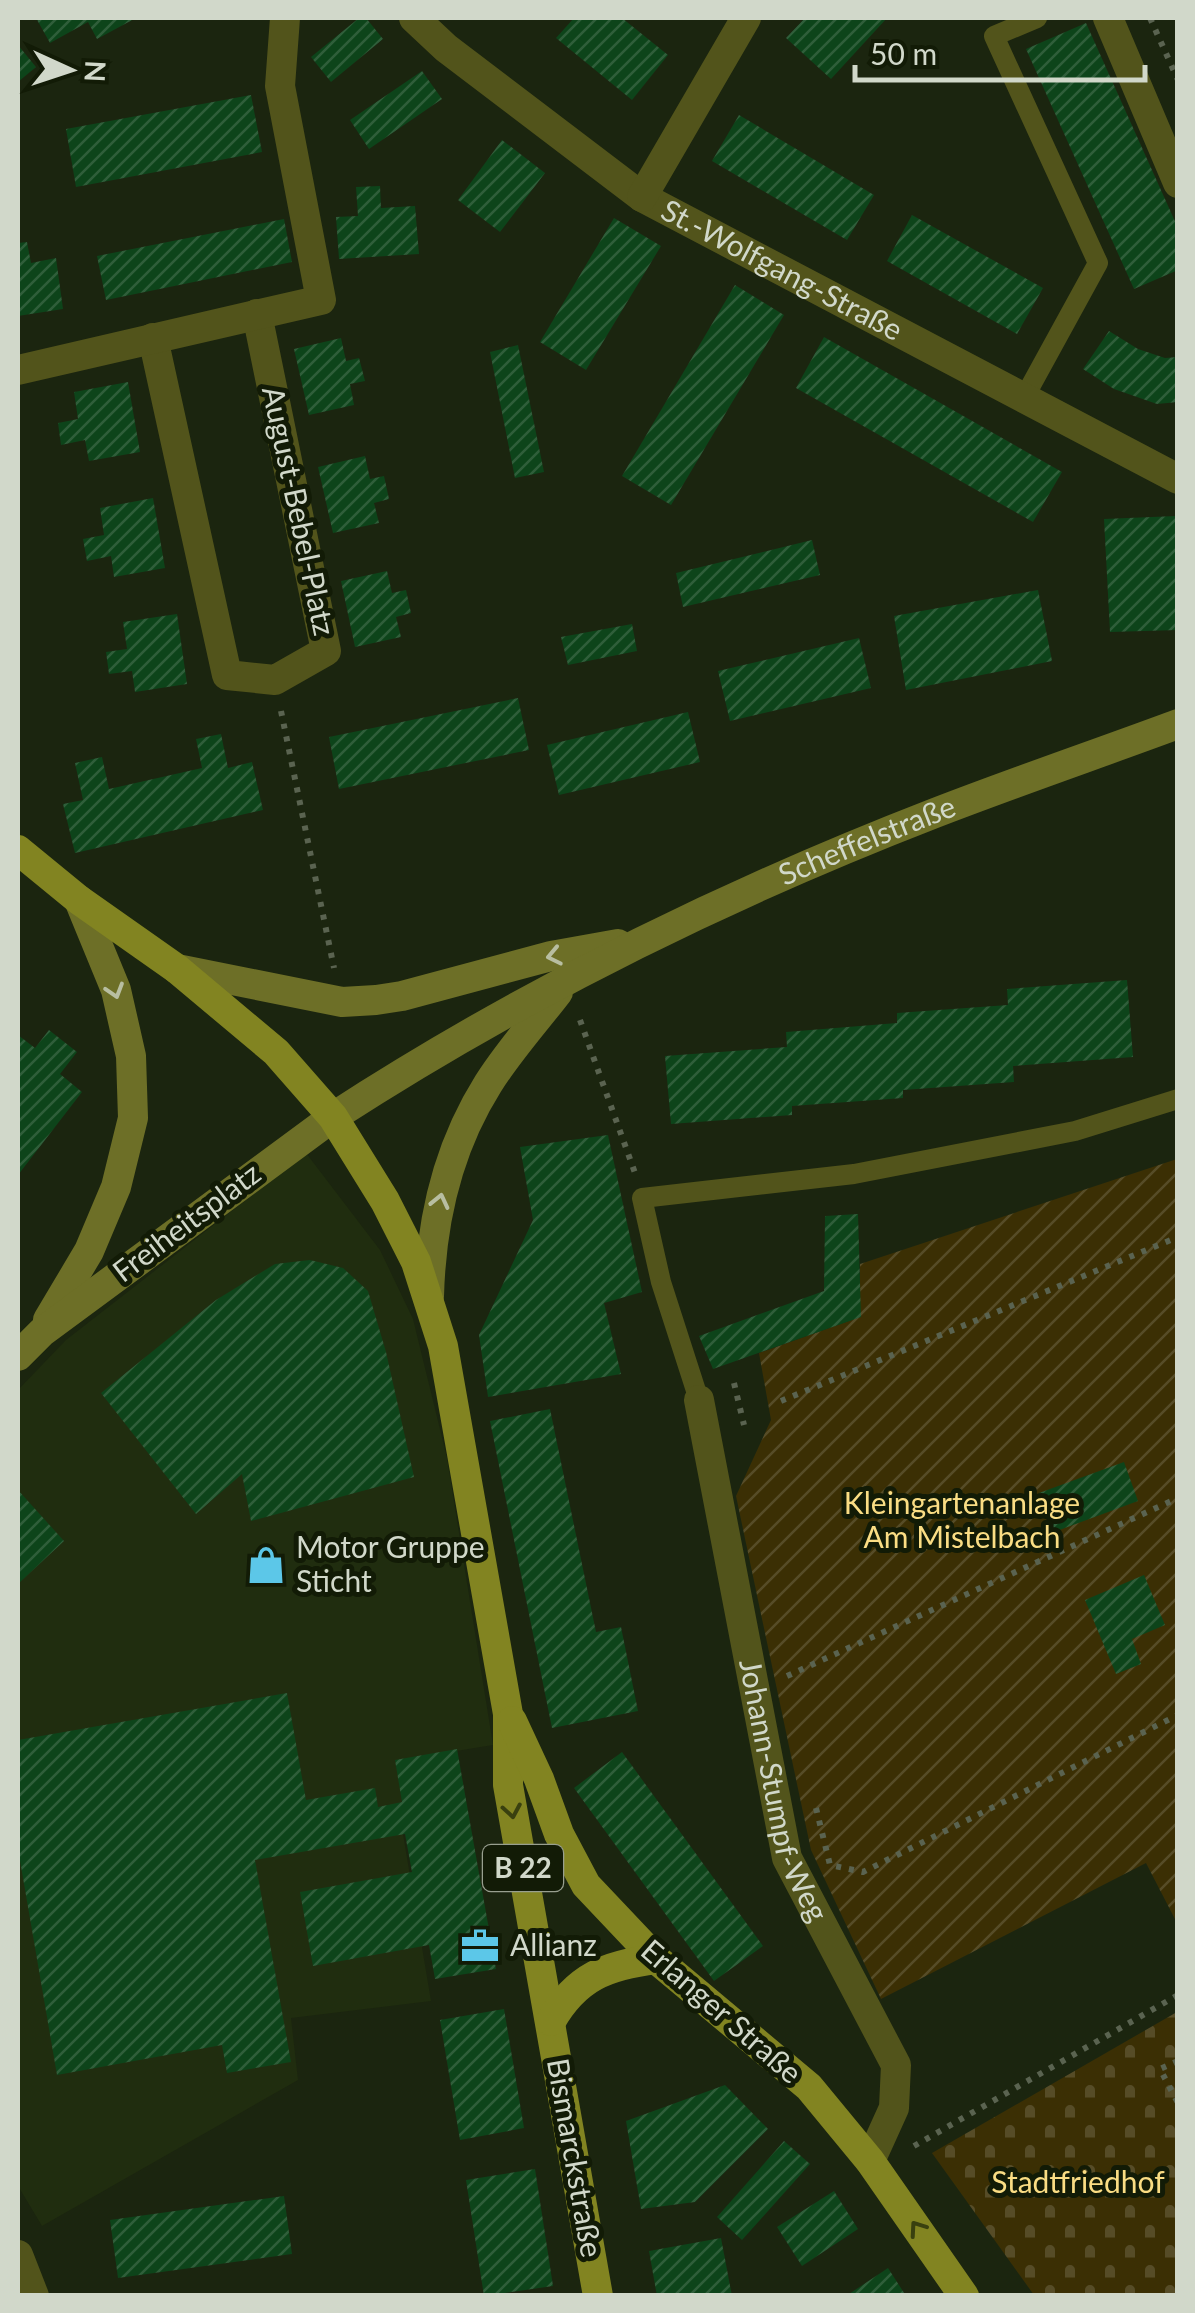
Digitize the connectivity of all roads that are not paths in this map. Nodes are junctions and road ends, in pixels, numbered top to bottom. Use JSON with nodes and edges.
{"nodes":[{"id":1,"x":285,"y":18,"type":"edge"},
{"id":2,"x":414,"y":18,"type":"edge"},
{"id":3,"x":746,"y":18,"type":"edge"},
{"id":4,"x":1037,"y":18,"type":"edge"},
{"id":5,"x":1108,"y":18,"type":"edge"},
{"id":6,"x":1178,"y":183,"type":"edge"},
{"id":7,"x":642,"y":198,"type":"junction"},
{"id":8,"x":256,"y":314,"type":"junction"},
{"id":9,"x":153,"y":338,"type":"junction"},
{"id":10,"x":18,"y":370,"type":"edge"},
{"id":11,"x":1024,"y":398,"type":"junction"},
{"id":12,"x":1178,"y":479,"type":"edge"},
{"id":13,"x":1178,"y":724,"type":"edge"},
{"id":14,"x":18,"y":850,"type":"edge"},
{"id":15,"x":79,"y":900,"type":"junction"},
{"id":16,"x":650,"y":938,"type":"junction"},
{"id":17,"x":178,"y":969,"type":"junction"},
{"id":18,"x":566,"y":982,"type":"junction"},
{"id":19,"x":1178,"y":1098,"type":"edge"},
{"id":20,"x":333,"y":1117,"type":"junction"},
{"id":21,"x":430,"y":1298,"type":"junction"},
{"id":22,"x":42,"y":1332,"type":"junction"},
{"id":23,"x":18,"y":1356,"type":"edge"},
{"id":24,"x":698,"y":1400,"type":"joint"},
{"id":25,"x":508,"y":1714,"type":"junction"},
{"id":26,"x":656,"y":1959,"type":"junction"},
{"id":27,"x":550,"y":2021,"type":"junction"},
{"id":28,"x":870,"y":2161,"type":"junction"},
{"id":29,"x":18,"y":2255,"type":"edge"},
{"id":30,"x":34,"y":2296,"type":"edge"},
{"id":31,"x":598,"y":2296,"type":"edge"},
{"id":32,"x":964,"y":2296,"type":"edge"}],
"edges":[{"from":1,"to":8,"type":"street"},
{"from":2,"to":7,"type":"street","name":"St.-Wolfgang-Straße"},
{"from":3,"to":7,"type":"street"},
{"from":4,"to":11,"type":"lane"},
{"from":5,"to":6,"type":"street"},
{"from":7,"to":11,"type":"street","name":"St.-Wolfgang-Straße"},
{"from":8,"to":9,"type":"street"},
{"from":8,"to":9,"type":"street","name":"August-Bebel-Platz"},
{"from":9,"to":10,"type":"street"},
{"from":11,"to":12,"type":"street","name":"St.-Wolfgang-Straße"},
{"from":13,"to":16,"type":"main road","name":"Scheffelstraße"},
{"from":14,"to":15,"type":"main road","number":"B 22"},
{"from":15,"to":17,"type":"main road","number":"B 22"},
{"from":15,"to":22,"type":"main road","one_way":true},
{"from":16,"to":17,"type":"main road","one_way":true},
{"from":16,"to":18,"type":"main road","name":"Scheffelstraße"},
{"from":17,"to":20,"type":"main road","number":"B 22"},
{"from":18,"to":20,"type":"main road","name":"Freiheitsplatz"},
{"from":21,"to":18,"type":"main road","one_way":true},
{"from":19,"to":24,"type":"lane"},
{"from":20,"to":21,"type":"main road","number":"B 22"},
{"from":20,"to":22,"type":"main road","name":"Freiheitsplatz"},
{"from":21,"to":25,"type":"main road","number":"B 22"},
{"from":22,"to":23,"type":"main road"},
{"from":24,"to":28,"type":"street","name":"Johann-Stumpf-Weg"},
{"from":25,"to":26,"type":"main road","name":"Erlanger Straße","number":"B 22"},
{"from":25,"to":27,"type":"main road","number":"B 22","one_way":true},
{"from":26,"to":27,"type":"main road"},
{"from":26,"to":28,"type":"main road","name":"Erlanger Straße","number":"B 22"},
{"from":27,"to":31,"type":"main road","name":"Bismarckstraße","number":"B 22"},
{"from":32,"to":28,"type":"main road","name":"Erlanger Straße","number":"B 22","one_way":true},
{"from":29,"to":30,"type":"street"}]}
